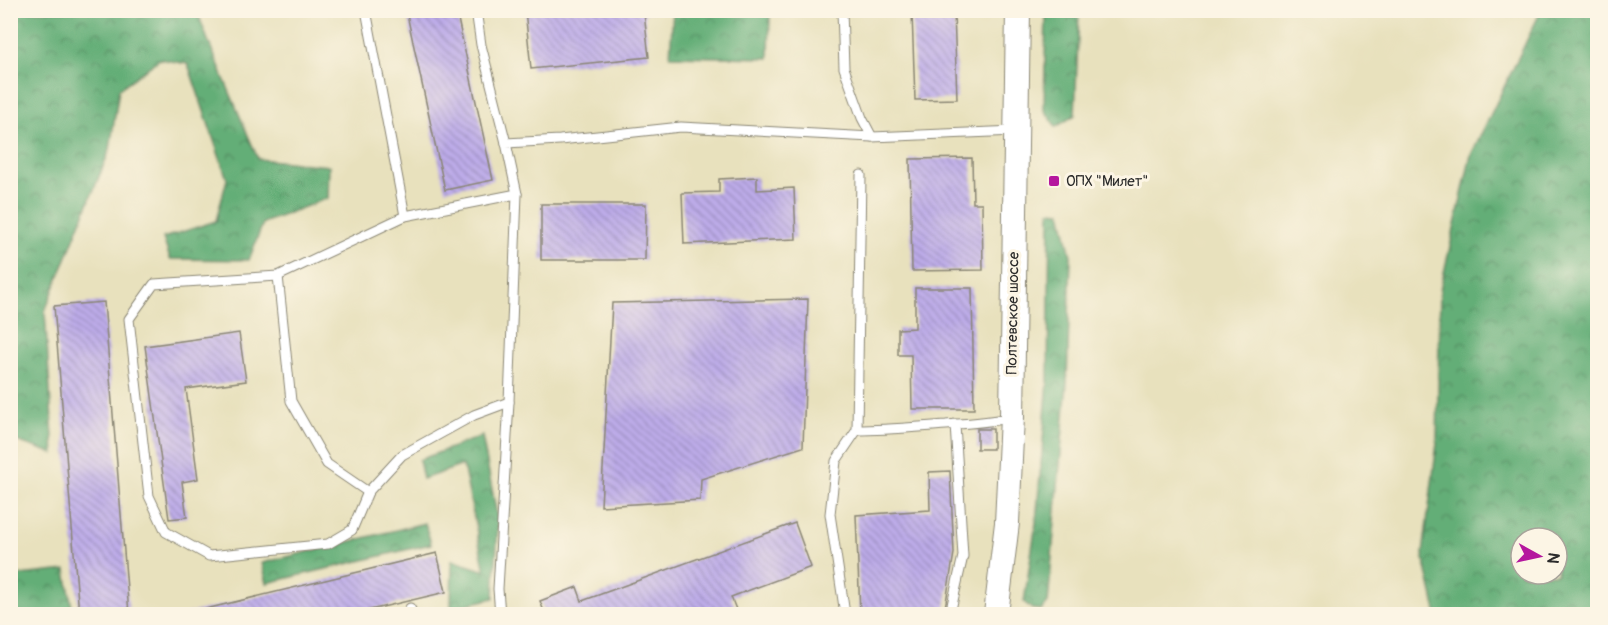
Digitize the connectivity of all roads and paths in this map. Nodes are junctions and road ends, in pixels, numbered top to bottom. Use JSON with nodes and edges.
{"nodes":[{"id":1,"x":366,"y":10,"type":"edge"},
{"id":2,"x":476,"y":10,"type":"edge"},
{"id":3,"x":842,"y":10,"type":"edge"},
{"id":4,"x":1018,"y":10,"type":"edge"},
{"id":5,"x":1016,"y":131,"type":"junction"},
{"id":6,"x":872,"y":137,"type":"junction"},
{"id":7,"x":506,"y":143,"type":"junction"},
{"id":8,"x":861,"y":175,"type":"dead end"},
{"id":9,"x":517,"y":194,"type":"junction"},
{"id":10,"x":405,"y":216,"type":"junction"},
{"id":11,"x":278,"y":276,"type":"junction"},
{"id":12,"x":510,"y":402,"type":"junction"},
{"id":13,"x":1012,"y":417,"type":"junction"},
{"id":14,"x":955,"y":424,"type":"junction"},
{"id":15,"x":858,"y":430,"type":"junction"},
{"id":16,"x":368,"y":492,"type":"junction"},
{"id":17,"x":500,"y":615,"type":"edge"},
{"id":18,"x":845,"y":615,"type":"edge"},
{"id":19,"x":950,"y":615,"type":"edge"},
{"id":20,"x":996,"y":615,"type":"edge"}],
"edges":[{"from":1,"to":10,"type":"lane"},
{"from":2,"to":7,"type":"lane"},
{"from":3,"to":6,"type":"lane"},
{"from":4,"to":5,"type":"street","name":"Полтевское шоссе"},
{"from":5,"to":6,"type":"lane"},
{"from":5,"to":13,"type":"street","name":"Полтевское шоссе"},
{"from":6,"to":7,"type":"lane"},
{"from":7,"to":9,"type":"lane"},
{"from":8,"to":15,"type":"lane"},
{"from":9,"to":10,"type":"lane"},
{"from":9,"to":12,"type":"lane"},
{"from":10,"to":11,"type":"lane"},
{"from":11,"to":16,"type":"lane"},
{"from":11,"to":16,"type":"lane"},
{"from":12,"to":16,"type":"lane"},
{"from":12,"to":17,"type":"lane"},
{"from":13,"to":14,"type":"lane"},
{"from":13,"to":20,"type":"street","name":"Полтевское шоссе"},
{"from":14,"to":15,"type":"lane"},
{"from":14,"to":19,"type":"lane"},
{"from":15,"to":18,"type":"lane"}]}
